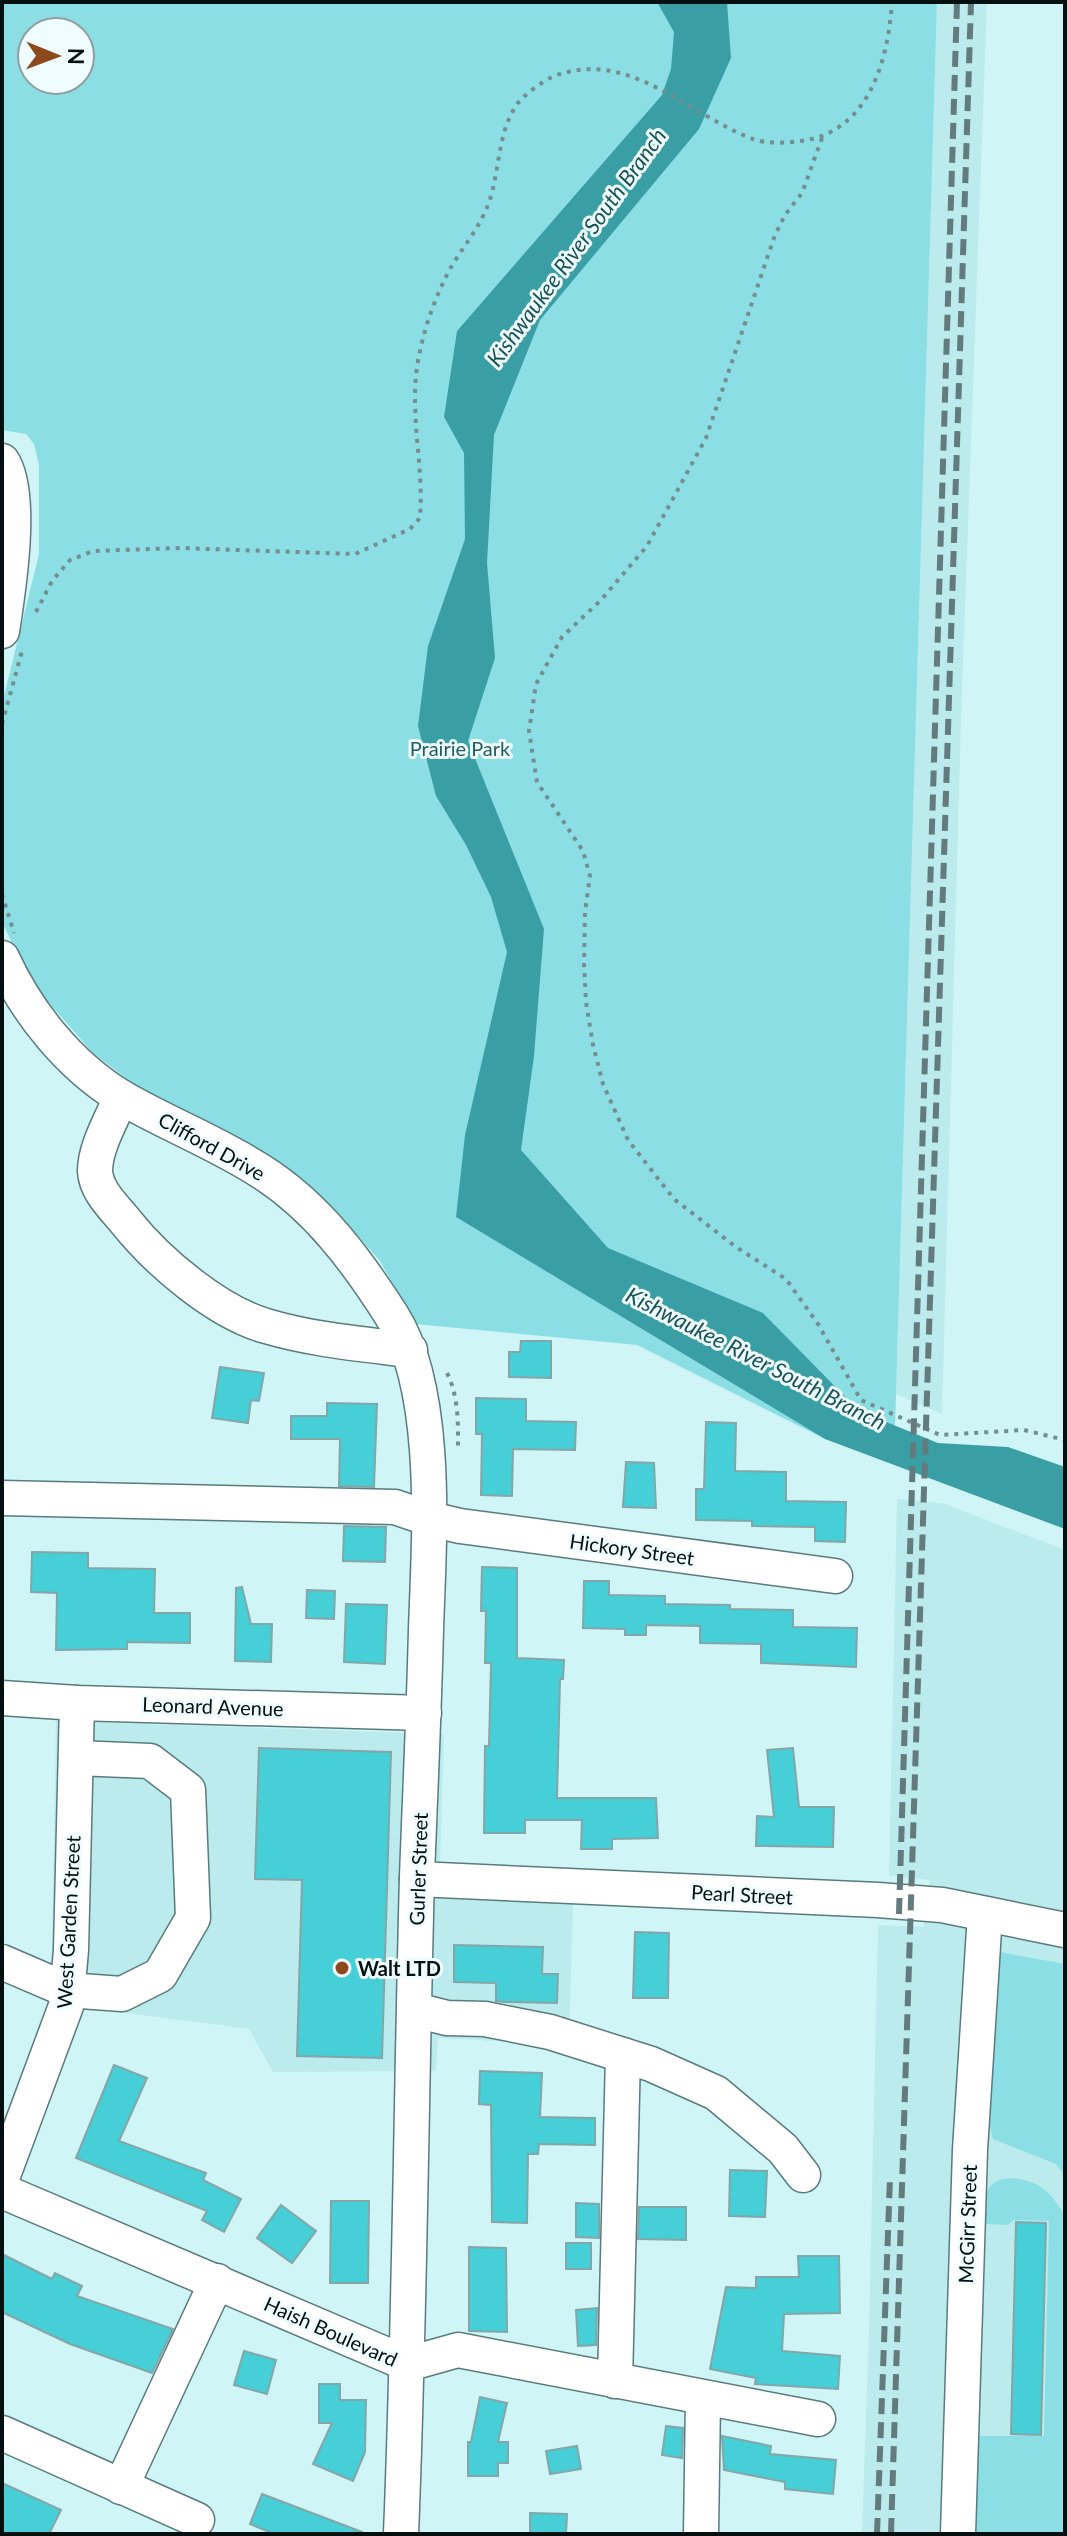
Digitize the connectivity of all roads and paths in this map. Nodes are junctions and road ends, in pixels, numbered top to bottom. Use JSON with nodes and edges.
{"nodes":[{"id":1,"x":892,"y":2,"type":"edge"},
{"id":2,"x":822,"y":138,"type":"junction"},
{"id":3,"x":2,"y":461,"type":"edge"},
{"id":4,"x":70,"y":560,"type":"dead end"},
{"id":5,"x":2,"y":631,"type":"edge"},
{"id":6,"x":4,"y":968,"type":"edge"},
{"id":7,"x":121,"y":1097,"type":"junction"},
{"id":8,"x":410,"y":1350,"type":"junction"},
{"id":9,"x":1065,"y":1440,"type":"edge"},
{"id":10,"x":2,"y":1498,"type":"edge"},
{"id":11,"x":430,"y":1519,"type":"junction"},
{"id":12,"x":835,"y":1576,"type":"dead end"},
{"id":13,"x":2,"y":1698,"type":"edge"},
{"id":14,"x":77,"y":1703,"type":"junction"},
{"id":15,"x":424,"y":1713,"type":"junction"},
{"id":16,"x":76,"y":1758,"type":"junction"},
{"id":17,"x":417,"y":1879,"type":"junction"},
{"id":18,"x":985,"y":1914,"type":"junction"},
{"id":19,"x":1065,"y":1930,"type":"edge"},
{"id":20,"x":2,"y":1962,"type":"edge"},
{"id":21,"x":67,"y":1990,"type":"junction"},
{"id":22,"x":415,"y":2010,"type":"junction"},
{"id":23,"x":623,"y":2055,"type":"junction"},
{"id":24,"x":803,"y":2175,"type":"dead end"},
{"id":25,"x":2,"y":2178,"type":"edge"},
{"id":26,"x":2,"y":2191,"type":"edge"},
{"id":27,"x":217,"y":2281,"type":"junction"},
{"id":28,"x":408,"y":2364,"type":"junction"},
{"id":29,"x":615,"y":2381,"type":"junction"},
{"id":30,"x":703,"y":2399,"type":"junction"},
{"id":31,"x":818,"y":2419,"type":"dead end"},
{"id":32,"x":2,"y":2433,"type":"edge"},
{"id":33,"x":121,"y":2487,"type":"junction"},
{"id":34,"x":197,"y":2520,"type":"dead end"},
{"id":35,"x":401,"y":2534,"type":"edge"},
{"id":36,"x":701,"y":2534,"type":"edge"},
{"id":37,"x":958,"y":2534,"type":"edge"}],
"edges":[{"from":1,"to":2,"type":"path"},
{"from":2,"to":4,"type":"path"},
{"from":2,"to":9,"type":"path"},
{"from":3,"to":5,"type":"street"},
{"from":6,"to":7,"type":"street","name":"Clifford Drive"},
{"from":7,"to":8,"type":"street","name":"Clifford Drive"},
{"from":7,"to":8,"type":"street"},
{"from":8,"to":11,"type":"street","name":"Gurler Street"},
{"from":10,"to":11,"type":"street","name":"Hickory Street"},
{"from":11,"to":12,"type":"street","name":"Hickory Street"},
{"from":11,"to":15,"type":"street","name":"Gurler Street"},
{"from":13,"to":14,"type":"street","name":"Leonard Avenue"},
{"from":14,"to":15,"type":"street","name":"Leonard Avenue"},
{"from":14,"to":16,"type":"street","name":"West Garden Street"},
{"from":15,"to":17,"type":"street","name":"Gurler Street"},
{"from":16,"to":21,"type":"street","name":"West Garden Street"},
{"from":16,"to":21,"type":"street"},
{"from":17,"to":18,"type":"street","name":"Pearl Street"},
{"from":17,"to":22,"type":"street","name":"Gurler Street"},
{"from":18,"to":19,"type":"street","name":"Pearl Street"},
{"from":18,"to":37,"type":"street","name":"McGirr Street"},
{"from":20,"to":21,"type":"street"},
{"from":21,"to":25,"type":"street","name":"West Garden Street"},
{"from":22,"to":23,"type":"street"},
{"from":22,"to":28,"type":"street","name":"Gurler Street"},
{"from":23,"to":24,"type":"street"},
{"from":23,"to":29,"type":"street"},
{"from":26,"to":27,"type":"street","name":"Haish Boulevard"},
{"from":27,"to":28,"type":"street","name":"Haish Boulevard"},
{"from":27,"to":33,"type":"street"},
{"from":28,"to":29,"type":"street","name":"Haish Boulevard"},
{"from":28,"to":35,"type":"street","name":"Gurler Street"},
{"from":29,"to":30,"type":"street","name":"Haish Boulevard"},
{"from":30,"to":31,"type":"street","name":"Haish Boulevard"},
{"from":30,"to":36,"type":"street"},
{"from":32,"to":33,"type":"street"},
{"from":33,"to":34,"type":"street"}]}
